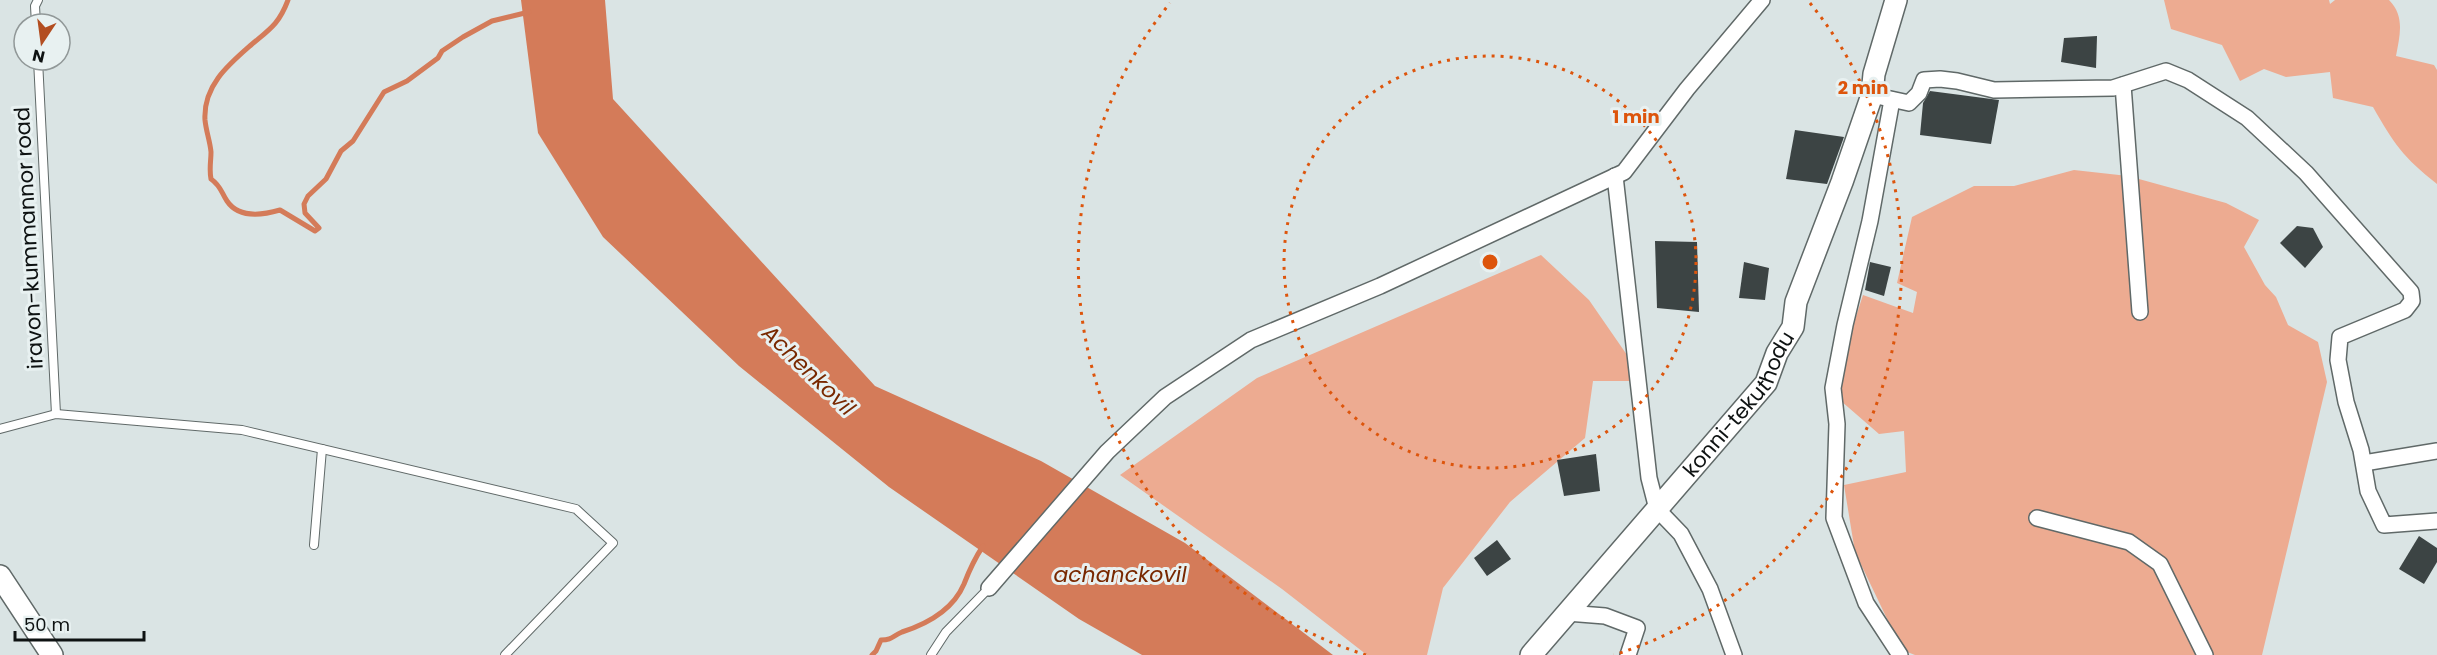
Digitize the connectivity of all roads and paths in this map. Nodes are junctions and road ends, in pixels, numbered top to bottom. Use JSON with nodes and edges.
{"nodes":[{"id":1,"x":1762,"y":0,"type":"edge"},
{"id":2,"x":1896,"y":0,"type":"edge"},
{"id":3,"x":39,"y":72,"type":"edge"},
{"id":4,"x":2123,"y":85,"type":"junction"},
{"id":5,"x":1872,"y":95,"type":"junction"},
{"id":6,"x":1892,"y":99,"type":"junction"},
{"id":7,"x":1615,"y":176,"type":"junction"},
{"id":8,"x":2140,"y":312,"type":"dead end"},
{"id":9,"x":56,"y":414,"type":"junction"},
{"id":10,"x":0,"y":429,"type":"edge"},
{"id":11,"x":322,"y":449,"type":"junction"},
{"id":12,"x":2437,"y":451,"type":"edge"},
{"id":13,"x":2364,"y":463,"type":"junction"},
{"id":14,"x":1657,"y":509,"type":"junction"},
{"id":15,"x":2037,"y":519,"type":"dead end"},
{"id":16,"x":2437,"y":521,"type":"edge"},
{"id":17,"x":314,"y":545,"type":"dead end"},
{"id":18,"x":0,"y":576,"type":"edge"},
{"id":19,"x":989,"y":588,"type":"joint"},
{"id":20,"x":1567,"y":613,"type":"junction"},
{"id":21,"x":52,"y":655,"type":"edge"},
{"id":22,"x":506,"y":655,"type":"edge"},
{"id":23,"x":931,"y":655,"type":"edge"},
{"id":24,"x":1531,"y":655,"type":"edge"},
{"id":25,"x":1628,"y":655,"type":"edge"},
{"id":26,"x":1734,"y":655,"type":"edge"},
{"id":27,"x":1900,"y":655,"type":"edge"},
{"id":28,"x":2205,"y":655,"type":"edge"}],
"edges":[{"from":1,"to":7,"type":"street"},
{"from":2,"to":5,"type":"main road","name":"konni-tekuthodu"},
{"from":3,"to":9,"type":"lane","name":"iravon-kummannor road"},
{"from":4,"to":6,"type":"street"},
{"from":4,"to":8,"type":"street"},
{"from":4,"to":13,"type":"street"},
{"from":5,"to":6,"type":"street"},
{"from":5,"to":14,"type":"main road","name":"konni-tekuthodu"},
{"from":6,"to":27,"type":"street"},
{"from":7,"to":14,"type":"street"},
{"from":7,"to":19,"type":"street"},
{"from":9,"to":10,"type":"lane"},
{"from":9,"to":11,"type":"lane"},
{"from":11,"to":17,"type":"lane"},
{"from":11,"to":22,"type":"lane"},
{"from":12,"to":13,"type":"street"},
{"from":13,"to":16,"type":"street"},
{"from":14,"to":20,"type":"main road","name":"konni-tekuthodu"},
{"from":14,"to":26,"type":"street"},
{"from":15,"to":28,"type":"street"},
{"from":18,"to":21,"type":"main road"},
{"from":19,"to":23,"type":"lane"},
{"from":20,"to":24,"type":"main road","name":"konni-tekuthodu"},
{"from":20,"to":25,"type":"street"}]}
